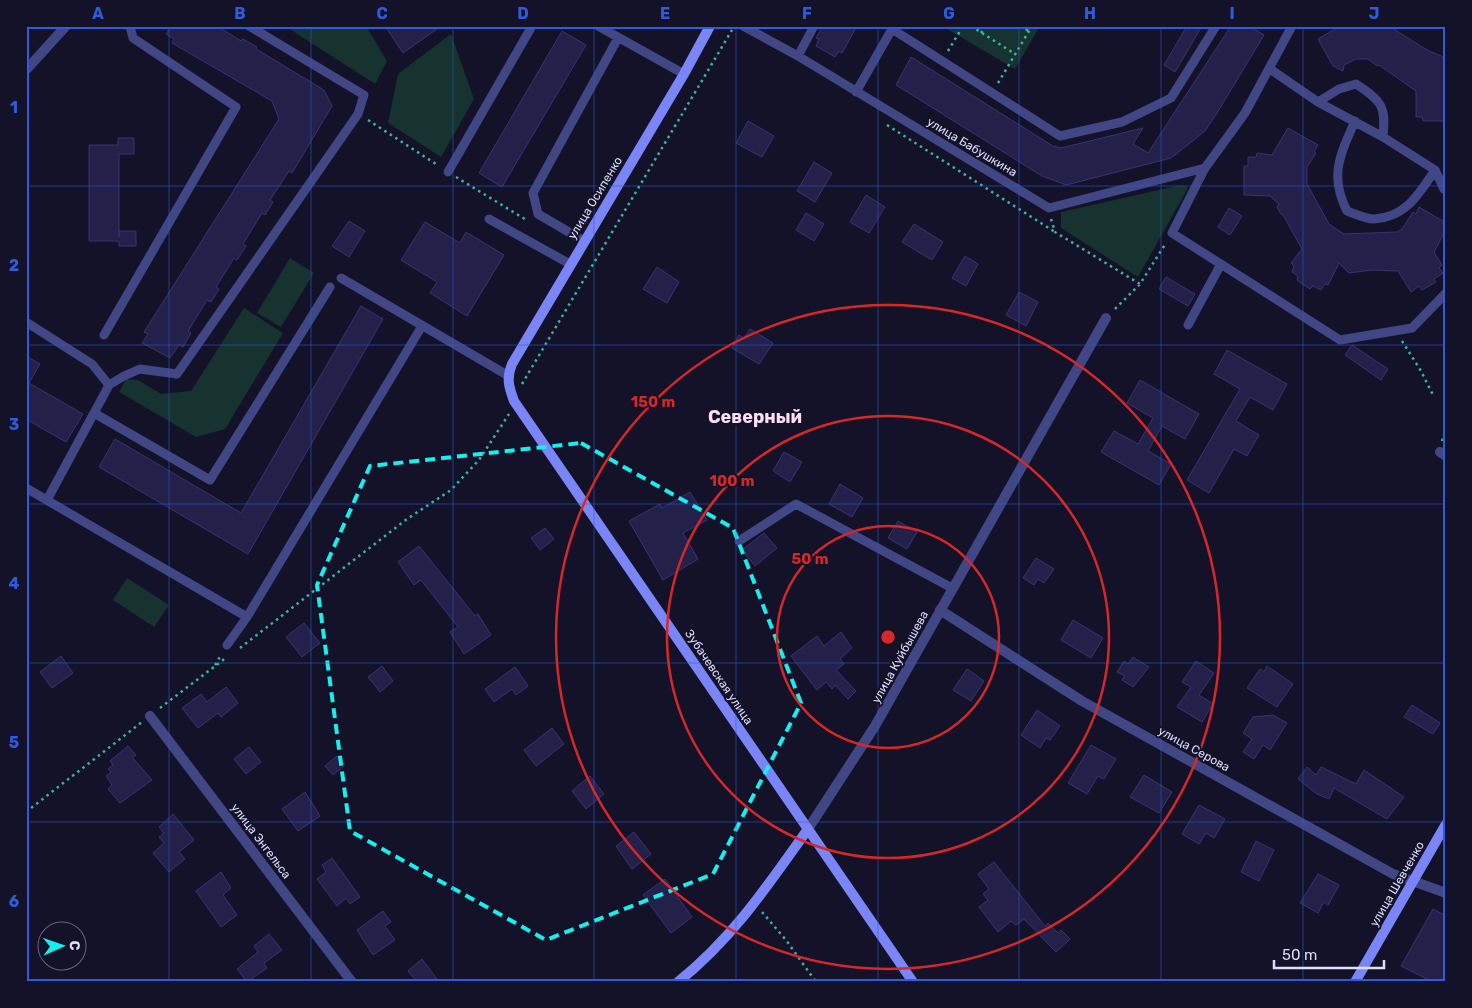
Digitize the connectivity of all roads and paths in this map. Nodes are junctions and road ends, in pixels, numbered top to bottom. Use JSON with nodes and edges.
{"nodes":[{"id":1,"x":66,"y":26,"type":"edge"},
{"id":2,"x":130,"y":26,"type":"edge"},
{"id":3,"x":249,"y":26,"type":"edge"},
{"id":4,"x":532,"y":26,"type":"edge"},
{"id":5,"x":598,"y":26,"type":"edge"},
{"id":6,"x":710,"y":26,"type":"edge"},
{"id":7,"x":734,"y":26,"type":"edge"},
{"id":8,"x":743,"y":26,"type":"edge"},
{"id":9,"x":814,"y":26,"type":"edge"},
{"id":10,"x":963,"y":26,"type":"edge"},
{"id":11,"x":971,"y":26,"type":"edge"},
{"id":12,"x":985,"y":26,"type":"edge"},
{"id":13,"x":1020,"y":26,"type":"edge"},
{"id":14,"x":1032,"y":26,"type":"edge"},
{"id":15,"x":1216,"y":26,"type":"edge"},
{"id":16,"x":1292,"y":26,"type":"edge"},
{"id":17,"x":892,"y":28,"type":"edge"},
{"id":18,"x":1029,"y":31,"type":"junction"},
{"id":19,"x":981,"y":33,"type":"junction"},
{"id":20,"x":618,"y":38,"type":"junction"},
{"id":21,"x":1015,"y":54,"type":"junction"},
{"id":22,"x":798,"y":56,"type":"junction"},
{"id":23,"x":942,"y":61,"type":"junction"},
{"id":24,"x":1270,"y":69,"type":"junction"},
{"id":25,"x":26,"y":70,"type":"edge"},
{"id":26,"x":684,"y":74,"type":"junction"},
{"id":27,"x":856,"y":92,"type":"junction"},
{"id":28,"x":991,"y":94,"type":"junction"},
{"id":29,"x":1318,"y":102,"type":"junction"},
{"id":30,"x":358,"y":114,"type":"junction"},
{"id":31,"x":1355,"y":121,"type":"junction"},
{"id":32,"x":882,"y":122,"type":"dead end"},
{"id":33,"x":1383,"y":137,"type":"junction"},
{"id":34,"x":1205,"y":168,"type":"junction"},
{"id":35,"x":1435,"y":170,"type":"junction"},
{"id":36,"x":448,"y":172,"type":"junction"},
{"id":37,"x":1445,"y":189,"type":"edge"},
{"id":38,"x":1049,"y":208,"type":"junction"},
{"id":39,"x":489,"y":219,"type":"dead end"},
{"id":40,"x":529,"y":222,"type":"dead end"},
{"id":41,"x":1055,"y":232,"type":"junction"},
{"id":42,"x":1172,"y":233,"type":"junction"},
{"id":43,"x":584,"y":241,"type":"junction"},
{"id":44,"x":570,"y":264,"type":"junction"},
{"id":45,"x":1221,"y":264,"type":"junction"},
{"id":46,"x":341,"y":278,"type":"dead end"},
{"id":47,"x":1140,"y":284,"type":"junction"},
{"id":48,"x":330,"y":287,"type":"dead end"},
{"id":49,"x":1446,"y":293,"type":"edge"},
{"id":50,"x":1106,"y":318,"type":"joint"},
{"id":51,"x":26,"y":322,"type":"edge"},
{"id":52,"x":422,"y":326,"type":"junction"},
{"id":53,"x":1188,"y":326,"type":"dead end"},
{"id":54,"x":1395,"y":332,"type":"junction"},
{"id":55,"x":104,"y":335,"type":"dead end"},
{"id":56,"x":508,"y":380,"type":"junction"},
{"id":57,"x":109,"y":384,"type":"junction"},
{"id":58,"x":1434,"y":397,"type":"dead end"},
{"id":59,"x":514,"y":402,"type":"junction"},
{"id":60,"x":94,"y":413,"type":"junction"},
{"id":61,"x":26,"y":488,"type":"edge"},
{"id":62,"x":47,"y":500,"type":"junction"},
{"id":63,"x":739,"y":541,"type":"dead end"},
{"id":64,"x":952,"y":588,"type":"junction"},
{"id":65,"x":940,"y":610,"type":"junction"},
{"id":66,"x":247,"y":617,"type":"junction"},
{"id":67,"x":227,"y":644,"type":"dead end"},
{"id":68,"x":237,"y":650,"type":"dead end"},
{"id":69,"x":229,"y":656,"type":"dead end"},
{"id":70,"x":150,"y":716,"type":"junction"},
{"id":71,"x":26,"y":812,"type":"edge"},
{"id":72,"x":1446,"y":824,"type":"edge"},
{"id":73,"x":808,"y":829,"type":"junction"},
{"id":74,"x":1413,"y":881,"type":"junction"},
{"id":75,"x":1446,"y":893,"type":"edge"},
{"id":76,"x":755,"y":903,"type":"junction"},
{"id":77,"x":352,"y":982,"type":"edge"},
{"id":78,"x":678,"y":982,"type":"edge"},
{"id":79,"x":816,"y":982,"type":"edge"},
{"id":80,"x":913,"y":982,"type":"edge"},
{"id":81,"x":1355,"y":982,"type":"edge"}],
"edges":[{"from":1,"to":25,"type":"street"},
{"from":2,"to":55,"type":"lane"},
{"from":3,"to":30,"type":"lane"},
{"from":4,"to":36,"type":"lane"},
{"from":5,"to":20,"type":"lane"},
{"from":6,"to":26,"type":"street","name":"улица Осипенко"},
{"from":7,"to":59,"type":"path"},
{"from":8,"to":22,"type":"lane","name":"улица Бабушкина"},
{"from":9,"to":22,"type":"lane"},
{"from":10,"to":23,"type":"path"},
{"from":11,"to":19,"type":"path"},
{"from":12,"to":19,"type":"path"},
{"from":13,"to":18,"type":"path"},
{"from":14,"to":18,"type":"path"},
{"from":15,"to":28,"type":"lane"},
{"from":16,"to":24,"type":"lane"},
{"from":17,"to":23,"type":"lane"},
{"from":17,"to":27,"type":"lane"},
{"from":18,"to":21,"type":"path"},
{"from":19,"to":21,"type":"path"},
{"from":20,"to":26,"type":"lane"},
{"from":20,"to":43,"type":"lane"},
{"from":21,"to":28,"type":"path"},
{"from":22,"to":27,"type":"lane","name":"улица Бабушкина"},
{"from":23,"to":28,"type":"lane"},
{"from":24,"to":29,"type":"lane"},
{"from":24,"to":34,"type":"lane"},
{"from":26,"to":43,"type":"street","name":"улица Осипенко"},
{"from":27,"to":38,"type":"lane","name":"улица Бабушкина"},
{"from":29,"to":31,"type":"lane"},
{"from":29,"to":33,"type":"lane"},
{"from":30,"to":36,"type":"path"},
{"from":30,"to":57,"type":"lane"},
{"from":31,"to":33,"type":"lane"},
{"from":31,"to":35,"type":"lane"},
{"from":32,"to":41,"type":"path"},
{"from":33,"to":35,"type":"lane"},
{"from":34,"to":38,"type":"lane"},
{"from":34,"to":42,"type":"lane"},
{"from":35,"to":37,"type":"lane"},
{"from":36,"to":40,"type":"path"},
{"from":38,"to":41,"type":"path"},
{"from":39,"to":44,"type":"lane"},
{"from":41,"to":47,"type":"path"},
{"from":42,"to":45,"type":"lane"},
{"from":42,"to":47,"type":"path"},
{"from":43,"to":44,"type":"street","name":"улица Осипенко"},
{"from":44,"to":56,"type":"street","name":"улица Осипенко"},
{"from":45,"to":53,"type":"lane"},
{"from":45,"to":54,"type":"lane"},
{"from":46,"to":52,"type":"lane"},
{"from":47,"to":50,"type":"path"},
{"from":48,"to":60,"type":"lane"},
{"from":49,"to":54,"type":"lane"},
{"from":50,"to":64,"type":"street","name":"улица Куйбышева"},
{"from":51,"to":57,"type":"lane"},
{"from":52,"to":56,"type":"lane"},
{"from":52,"to":66,"type":"lane"},
{"from":54,"to":58,"type":"path"},
{"from":56,"to":59,"type":"street","name":"Зубачевская улица"},
{"from":57,"to":60,"type":"lane"},
{"from":59,"to":68,"type":"path"},
{"from":59,"to":73,"type":"street","name":"Зубачевская улица"},
{"from":60,"to":62,"type":"lane"},
{"from":61,"to":62,"type":"lane"},
{"from":62,"to":66,"type":"lane"},
{"from":63,"to":64,"type":"lane"},
{"from":64,"to":65,"type":"street","name":"улица Куйбышева"},
{"from":65,"to":73,"type":"street","name":"улица Куйбышева"},
{"from":65,"to":74,"type":"street","name":"улица Серова"},
{"from":66,"to":67,"type":"lane"},
{"from":69,"to":70,"type":"path"},
{"from":70,"to":71,"type":"path"},
{"from":70,"to":77,"type":"street","name":"улица Энгельса"},
{"from":72,"to":74,"type":"street","name":"улица Шевченко"},
{"from":73,"to":76,"type":"street","name":"улица Куйбышева"},
{"from":73,"to":80,"type":"street","name":"Зубачевская улица"},
{"from":74,"to":75,"type":"street","name":"улица Серова"},
{"from":74,"to":81,"type":"street","name":"улица Шевченко"},
{"from":76,"to":78,"type":"street","name":"улица Куйбышева"},
{"from":76,"to":79,"type":"path"}]}
